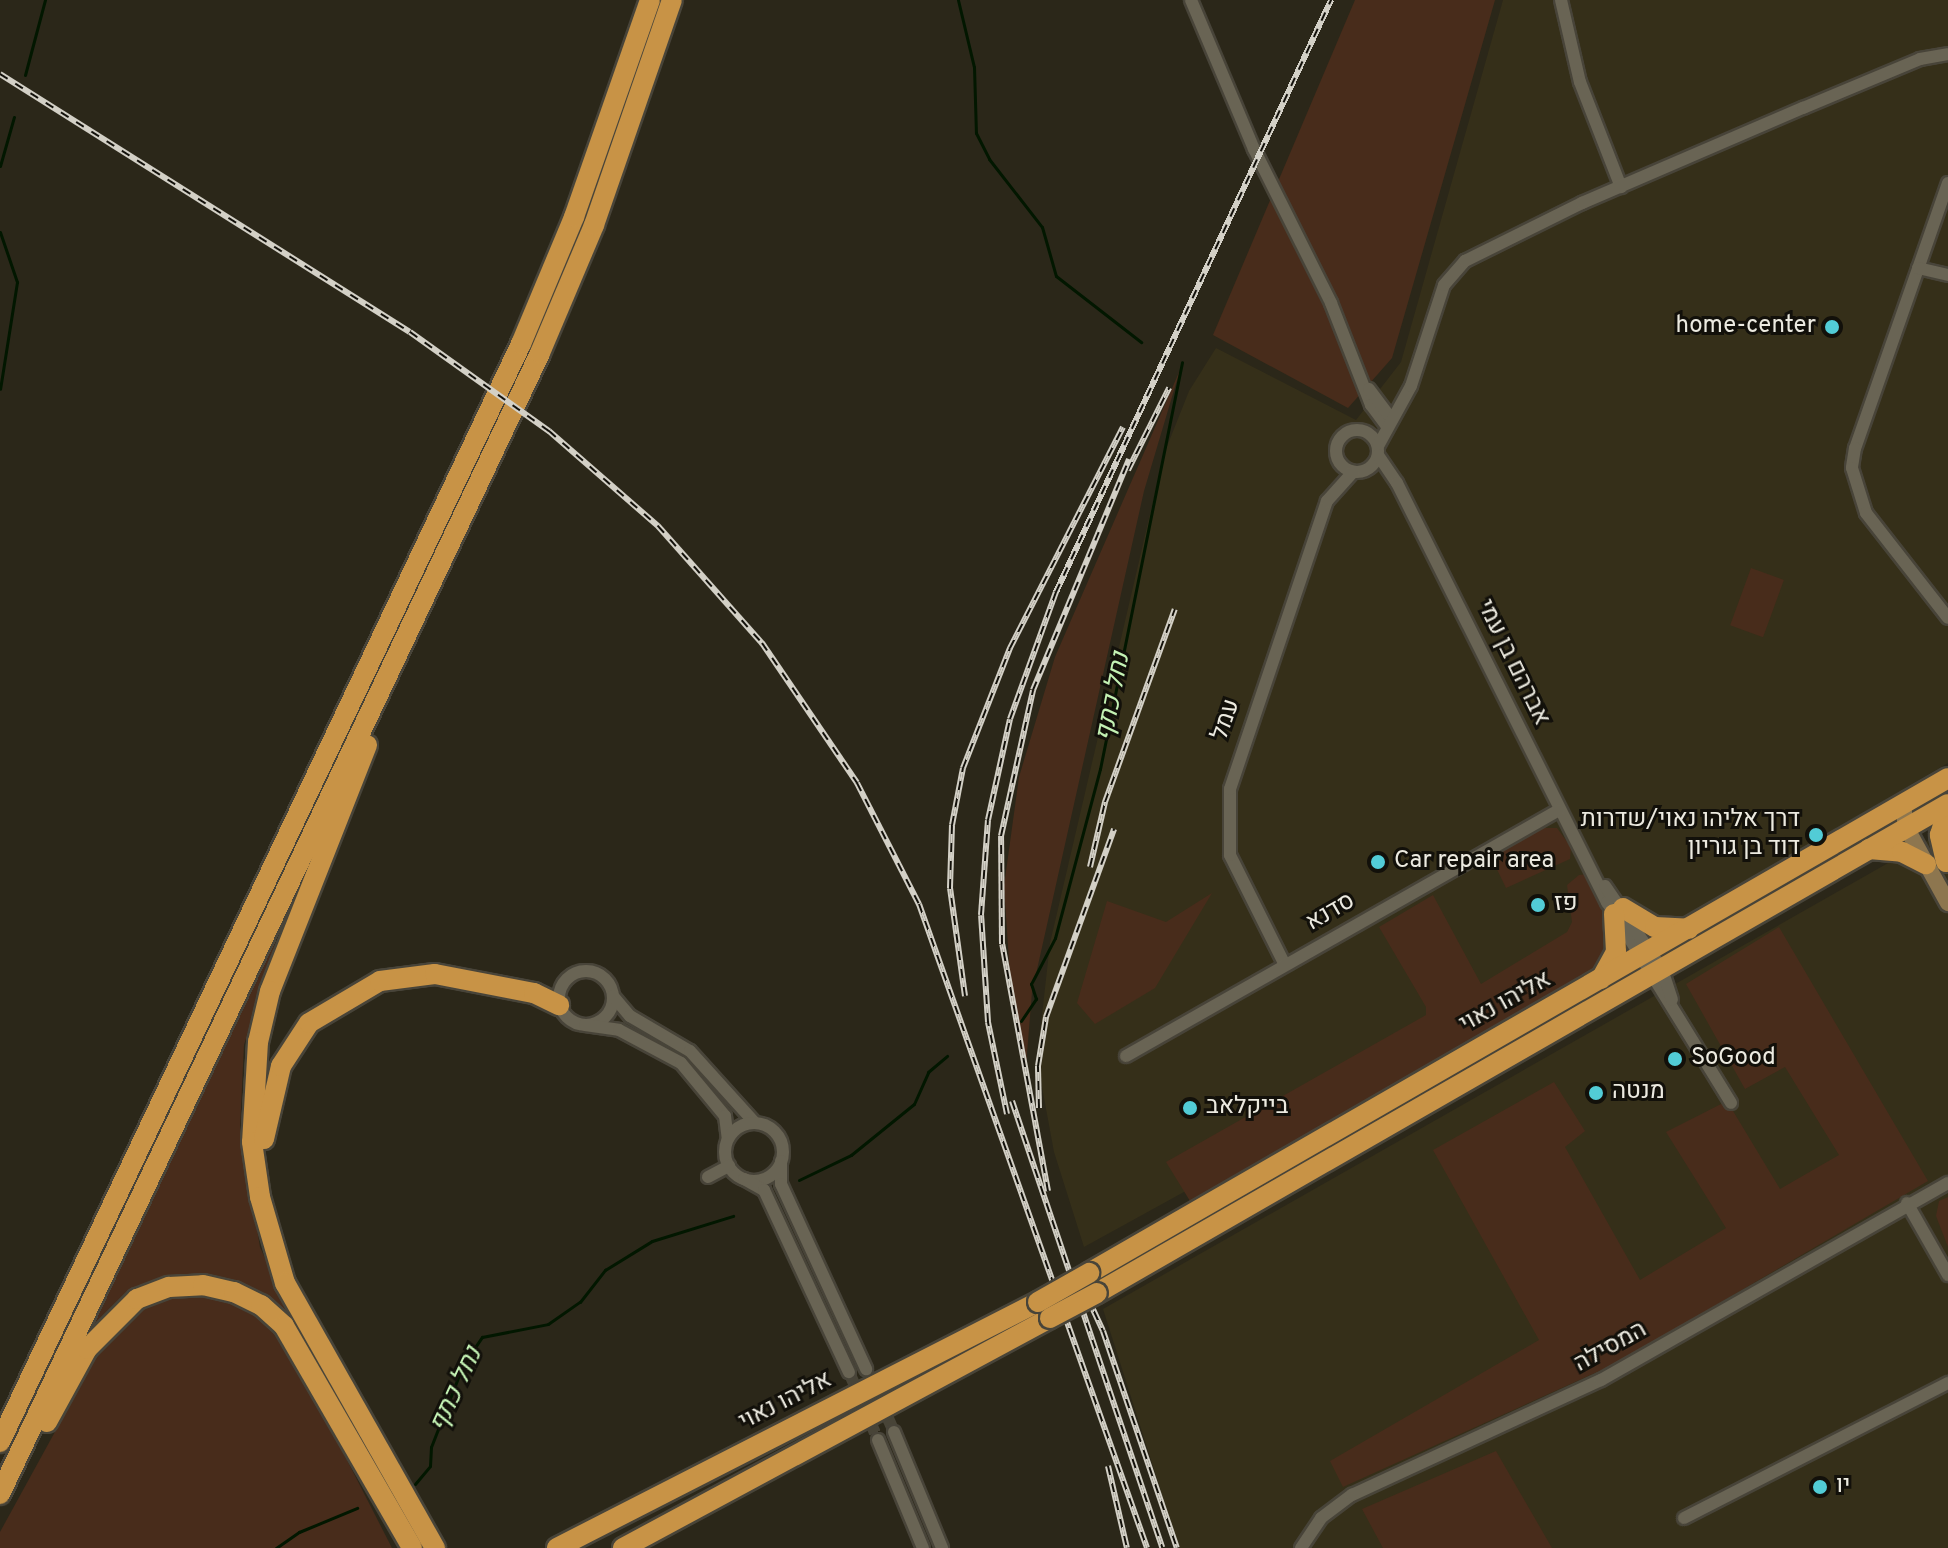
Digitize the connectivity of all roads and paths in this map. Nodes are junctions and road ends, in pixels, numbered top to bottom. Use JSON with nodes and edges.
{"nodes":[{"id":1,"x":650,"y":0,"type":"edge"},
{"id":2,"x":672,"y":0,"type":"edge"},
{"id":3,"x":1191,"y":0,"type":"edge"},
{"id":4,"x":1561,"y":0,"type":"edge"},
{"id":5,"x":1948,"y":54,"type":"edge"},
{"id":6,"x":1948,"y":183,"type":"edge"},
{"id":7,"x":1621,"y":187,"type":"junction"},
{"id":8,"x":1918,"y":268,"type":"junction"},
{"id":9,"x":1948,"y":275,"type":"edge"},
{"id":10,"x":1387,"y":423,"type":"junction"},
{"id":11,"x":1363,"y":431,"type":"junction"},
{"id":12,"x":1378,"y":450,"type":"junction"},
{"id":13,"x":1339,"y":462,"type":"junction"},
{"id":14,"x":1369,"y":469,"type":"junction"},
{"id":15,"x":1353,"y":472,"type":"junction"},
{"id":16,"x":1397,"y":483,"type":"junction"},
{"id":17,"x":1333,"y":489,"type":"junction"},
{"id":18,"x":461,"y":520,"type":"junction"},
{"id":19,"x":1948,"y":618,"type":"edge"},
{"id":20,"x":1948,"y":778,"type":"edge"},
{"id":21,"x":1903,"y":804,"type":"junction"},
{"id":22,"x":1948,"y":806,"type":"edge"},
{"id":23,"x":1558,"y":811,"type":"junction"},
{"id":24,"x":1913,"y":823,"type":"junction"},
{"id":25,"x":1869,"y":849,"type":"junction"},
{"id":26,"x":1940,"y":864,"type":"edge"},
{"id":27,"x":1948,"y":903,"type":"edge"},
{"id":28,"x":1618,"y":911,"type":"junction"},
{"id":29,"x":1693,"y":928,"type":"junction"},
{"id":30,"x":1652,"y":964,"type":"junction"},
{"id":31,"x":1285,"y":965,"type":"junction"},
{"id":32,"x":1598,"y":982,"type":"junction"},
{"id":33,"x":613,"y":996,"type":"junction"},
{"id":34,"x":559,"y":1005,"type":"junction"},
{"id":35,"x":585,"y":1025,"type":"junction"},
{"id":36,"x":1126,"y":1056,"type":"dead end"},
{"id":37,"x":1731,"y":1103,"type":"dead end"},
{"id":38,"x":755,"y":1123,"type":"junction"},
{"id":39,"x":728,"y":1139,"type":"junction"},
{"id":40,"x":781,"y":1161,"type":"junction"},
{"id":41,"x":729,"y":1166,"type":"junction"},
{"id":42,"x":708,"y":1177,"type":"dead end"},
{"id":43,"x":744,"y":1179,"type":"junction"},
{"id":44,"x":1948,"y":1183,"type":"edge"},
{"id":45,"x":1907,"y":1203,"type":"junction"},
{"id":46,"x":272,"y":1247,"type":"junction"},
{"id":47,"x":1948,"y":1275,"type":"edge"},
{"id":48,"x":1093,"y":1283,"type":"junction"},
{"id":49,"x":1044,"y":1310,"type":"junction"},
{"id":50,"x":866,"y":1369,"type":"tunnel mouth"},
{"id":51,"x":849,"y":1372,"type":"tunnel mouth"},
{"id":52,"x":1948,"y":1383,"type":"edge"},
{"id":53,"x":894,"y":1432,"type":"tunnel mouth"},
{"id":54,"x":878,"y":1440,"type":"tunnel mouth"},
{"id":55,"x":0,"y":1442,"type":"edge"},
{"id":56,"x":0,"y":1494,"type":"edge"},
{"id":57,"x":0,"y":1506,"type":"edge"},
{"id":58,"x":1684,"y":1518,"type":"dead end"},
{"id":59,"x":423,"y":1545,"type":"edge"},
{"id":60,"x":557,"y":1548,"type":"edge"},
{"id":61,"x":623,"y":1548,"type":"edge"},
{"id":62,"x":923,"y":1548,"type":"edge"},
{"id":63,"x":942,"y":1548,"type":"edge"},
{"id":64,"x":1301,"y":1548,"type":"edge"}],
"edges":[{"from":1,"to":55,"type":"highway"},
{"from":2,"to":18,"type":"highway"},
{"from":3,"to":10,"type":"street"},
{"from":4,"to":7,"type":"street"},
{"from":5,"to":7,"type":"street"},
{"from":6,"to":8,"type":"street"},
{"from":7,"to":10,"type":"street"},
{"from":8,"to":9,"type":"street"},
{"from":8,"to":19,"type":"street"},
{"from":10,"to":11,"type":"street"},
{"from":10,"to":12,"type":"street"},
{"from":11,"to":12,"type":"street"},
{"from":11,"to":13,"type":"street"},
{"from":12,"to":14,"type":"street"},
{"from":12,"to":16,"type":"street","name":"אברהם בן עמי"},
{"from":13,"to":15,"type":"street"},
{"from":13,"to":17,"type":"street","name":"עמל"},
{"from":14,"to":15,"type":"street"},
{"from":14,"to":16,"type":"street"},
{"from":15,"to":17,"type":"street","name":"עמל"},
{"from":16,"to":23,"type":"street","name":"אברהם בן עמי"},
{"from":17,"to":31,"type":"street","name":"עמל"},
{"from":18,"to":46,"type":"highway"},
{"from":18,"to":56,"type":"highway"},
{"from":20,"to":21,"type":"highway","name":"אליהו נאוי"},
{"from":21,"to":24,"type":"main road"},
{"from":21,"to":29,"type":"highway","name":"אליהו נאוי"},
{"from":22,"to":24,"type":"highway","name":"אליהו נאוי"},
{"from":22,"to":26,"type":"highway"},
{"from":23,"to":28,"type":"street","name":"אברהם בן עמי"},
{"from":23,"to":31,"type":"street","name":"סדנא"},
{"from":24,"to":25,"type":"highway","name":"אליהו נאוי"},
{"from":24,"to":26,"type":"main road"},
{"from":25,"to":26,"type":"highway"},
{"from":25,"to":30,"type":"highway","name":"אליהו נאוי"},
{"from":26,"to":27,"type":"main road"},
{"from":28,"to":29,"type":"highway"},
{"from":28,"to":30,"type":"street","name":"אברהם בן עמי"},
{"from":28,"to":32,"type":"highway"},
{"from":29,"to":30,"type":"highway","name":"אליהו נאוי"},
{"from":30,"to":32,"type":"highway","name":"אליהו נאוי"},
{"from":30,"to":37,"type":"street","name":"אברהם בן עמי"},
{"from":30,"to":48,"type":"highway","name":"אליהו נאוי"},
{"from":31,"to":36,"type":"street","name":"סדנא"},
{"from":32,"to":48,"type":"highway","name":"אליהו נאוי"},
{"from":33,"to":34,"type":"street"},
{"from":33,"to":35,"type":"street"},
{"from":33,"to":38,"type":"street"},
{"from":34,"to":35,"type":"street"},
{"from":34,"to":46,"type":"highway"},
{"from":35,"to":39,"type":"street"},
{"from":38,"to":39,"type":"street"},
{"from":38,"to":40,"type":"street"},
{"from":39,"to":41,"type":"street"},
{"from":40,"to":43,"type":"street"},
{"from":40,"to":50,"type":"street"},
{"from":41,"to":42,"type":"street"},
{"from":41,"to":43,"type":"street"},
{"from":43,"to":51,"type":"street"},
{"from":44,"to":45,"type":"street","name":"המסילה"},
{"from":45,"to":47,"type":"street"},
{"from":45,"to":64,"type":"street","name":"המסילה"},
{"from":46,"to":59,"type":"highway"},
{"from":48,"to":49,"type":"highway","bridge":true},
{"from":49,"to":60,"type":"highway","name":"אליהו נאוי"},
{"from":49,"to":61,"type":"highway","name":"אליהו נאוי"},
{"from":52,"to":58,"type":"street"},
{"from":53,"to":63,"type":"street"},
{"from":54,"to":62,"type":"street"},
{"from":57,"to":59,"type":"highway"}]}
